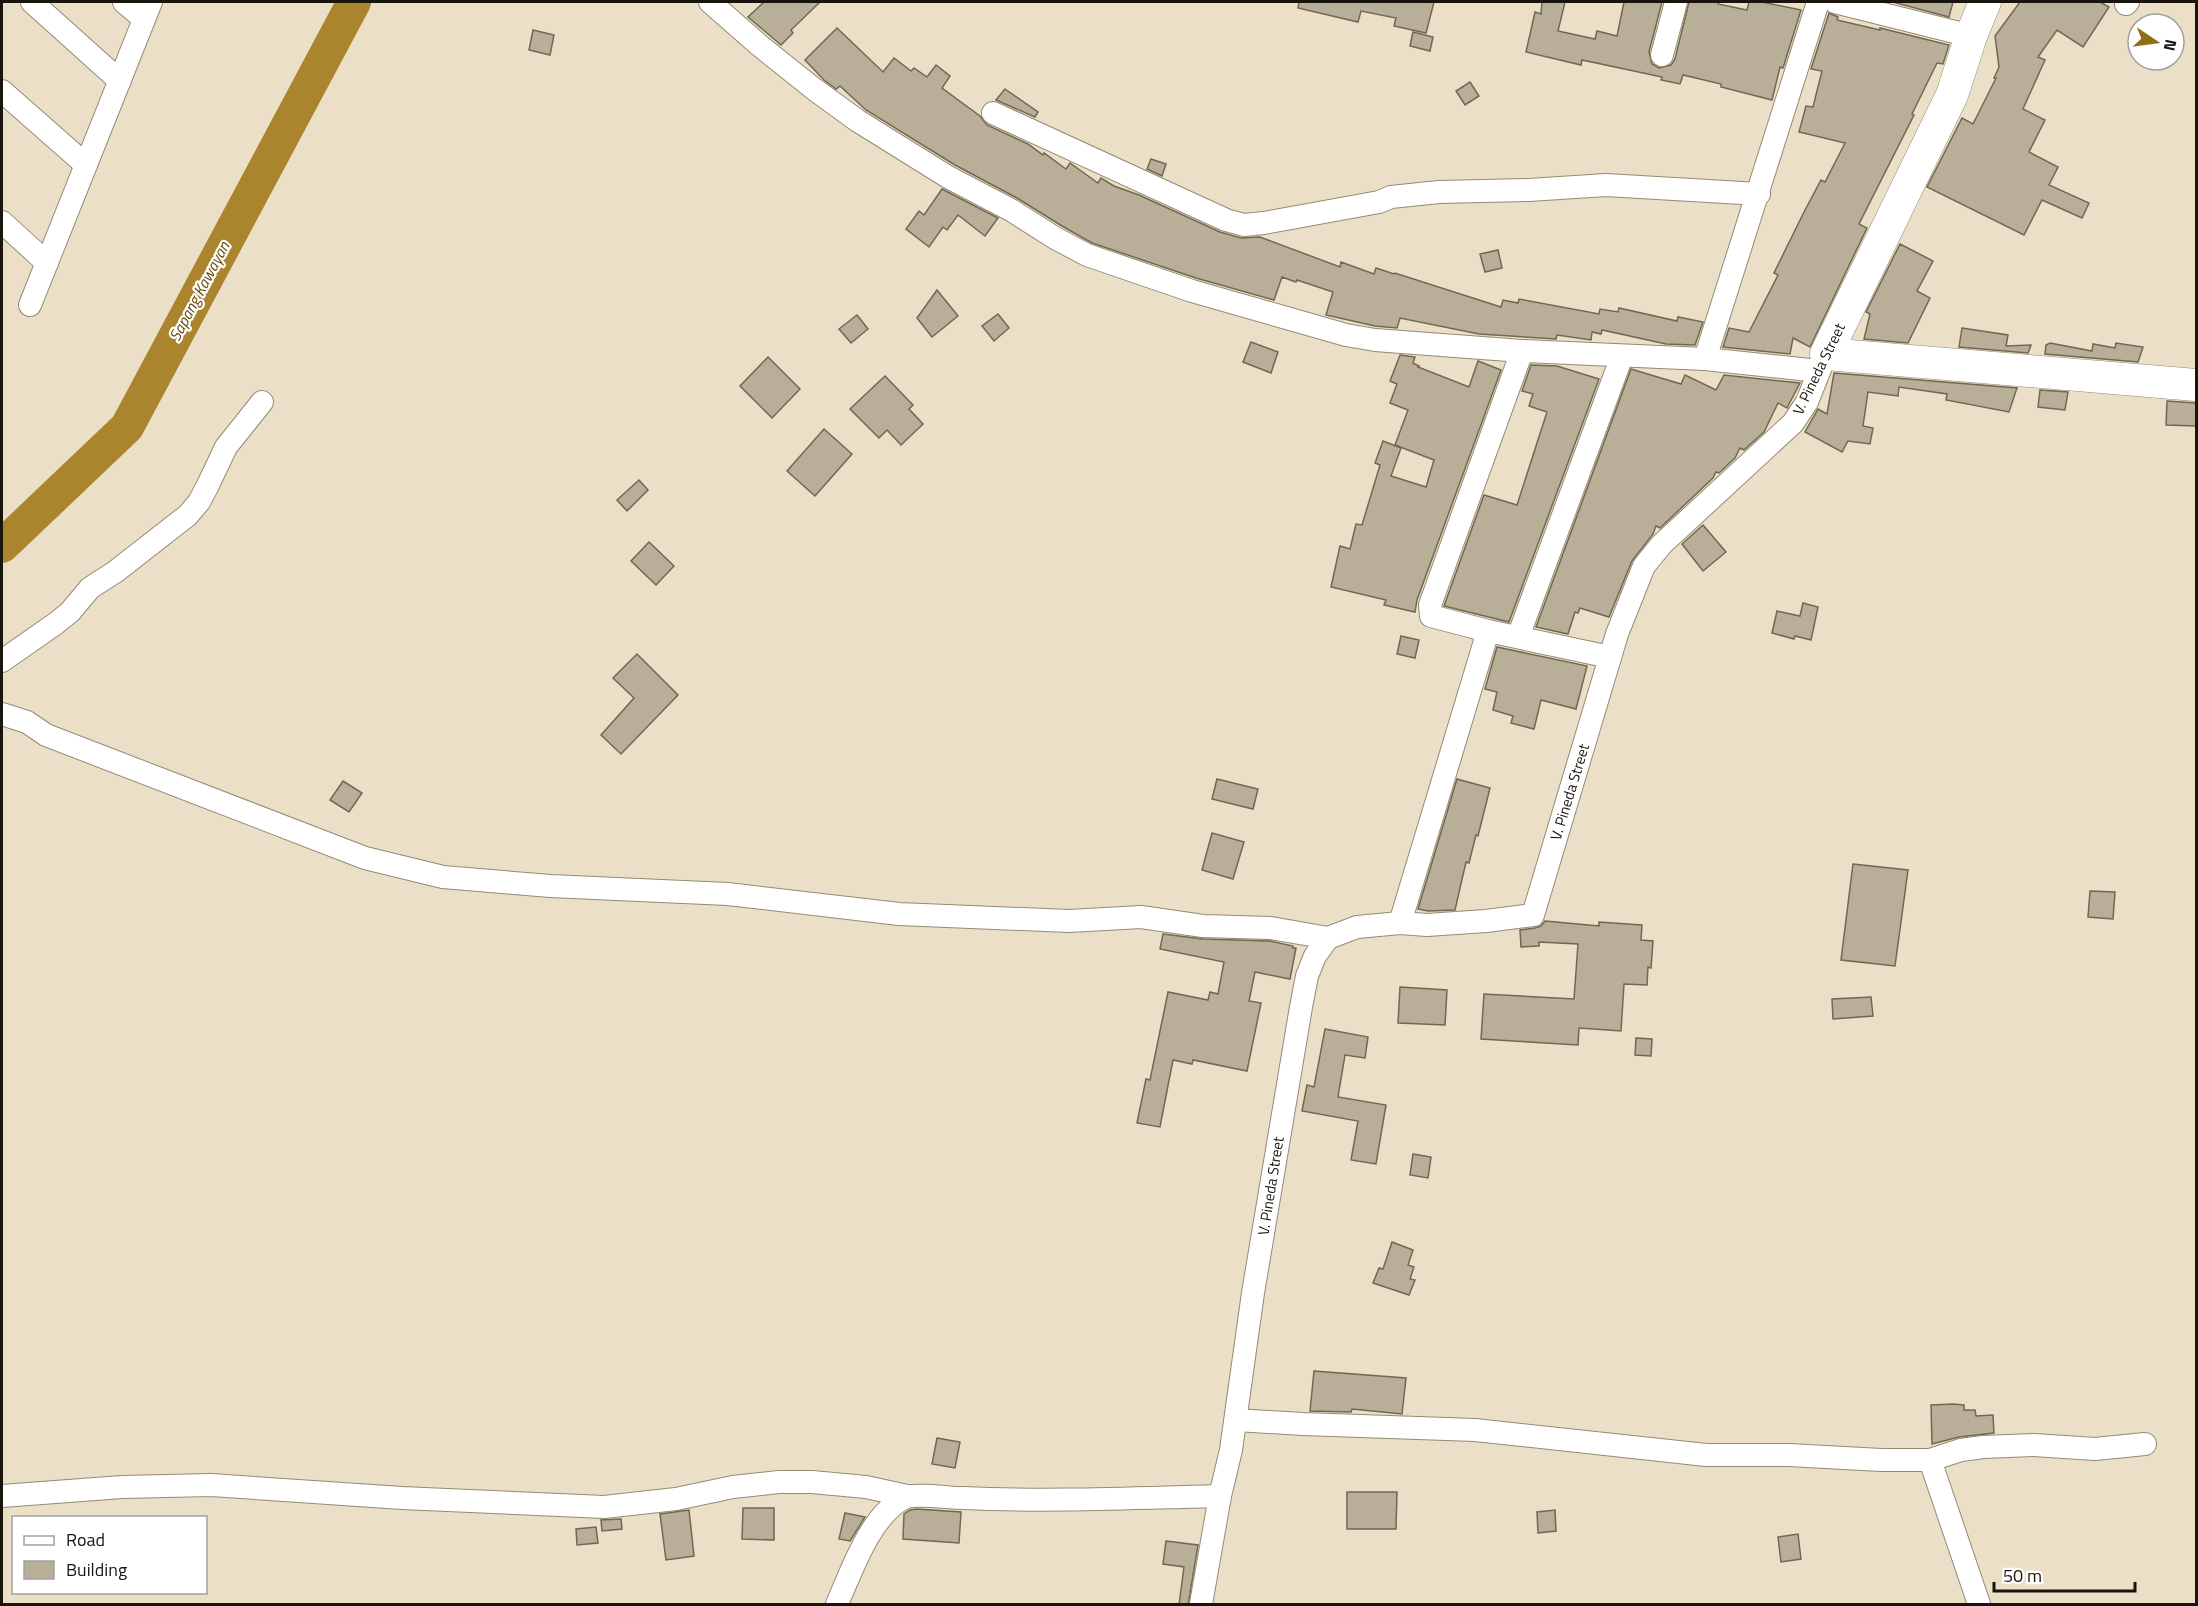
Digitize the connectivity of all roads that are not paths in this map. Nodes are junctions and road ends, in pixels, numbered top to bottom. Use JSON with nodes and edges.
{"nodes":[{"id":1,"x":32,"y":2,"type":"edge"},
{"id":2,"x":124,"y":2,"type":"edge"},
{"id":3,"x":710,"y":2,"type":"edge"},
{"id":4,"x":1676,"y":2,"type":"edge"},
{"id":5,"x":1818,"y":2,"type":"edge"},
{"id":6,"x":1835,"y":2,"type":"edge"},
{"id":7,"x":1985,"y":2,"type":"edge"},
{"id":8,"x":148,"y":10,"type":"edge"},
{"id":9,"x":1971,"y":36,"type":"junction"},
{"id":10,"x":1662,"y":55,"type":"dead end"},
{"id":11,"x":120,"y":81,"type":"junction"},
{"id":12,"x":2,"y":91,"type":"edge"},
{"id":13,"x":993,"y":113,"type":"dead end"},
{"id":14,"x":86,"y":165,"type":"junction"},
{"id":15,"x":1758,"y":194,"type":"junction"},
{"id":16,"x":2,"y":222,"type":"edge"},
{"id":17,"x":47,"y":263,"type":"junction"},
{"id":18,"x":30,"y":305,"type":"dead end"},
{"id":19,"x":1522,"y":351,"type":"junction"},
{"id":20,"x":1622,"y":356,"type":"junction"},
{"id":21,"x":1705,"y":359,"type":"junction"},
{"id":22,"x":1823,"y":362,"type":"junction"},
{"id":23,"x":2196,"y":386,"type":"edge"},
{"id":24,"x":262,"y":402,"type":"dead end"},
{"id":25,"x":1488,"y":631,"type":"junction"},
{"id":26,"x":1518,"y":637,"type":"junction"},
{"id":27,"x":1610,"y":657,"type":"junction"},
{"id":28,"x":2,"y":661,"type":"edge"},
{"id":29,"x":2,"y":714,"type":"edge"},
{"id":30,"x":1400,"y":923,"type":"junction"},
{"id":31,"x":1328,"y":938,"type":"junction"},
{"id":32,"x":1236,"y":1420,"type":"junction"},
{"id":33,"x":2145,"y":1444,"type":"dead end"},
{"id":34,"x":1930,"y":1460,"type":"junction"},
{"id":35,"x":2,"y":1496,"type":"edge"},
{"id":36,"x":907,"y":1496,"type":"junction"},
{"id":37,"x":1220,"y":1496,"type":"junction"},
{"id":38,"x":837,"y":1605,"type":"edge"},
{"id":39,"x":1201,"y":1605,"type":"edge"},
{"id":40,"x":1979,"y":1605,"type":"edge"}],
"edges":[{"from":1,"to":11,"type":"street"},
{"from":2,"to":8,"type":"street"},
{"from":3,"to":19,"type":"street"},
{"from":4,"to":10,"type":"street"},
{"from":5,"to":15,"type":"street"},
{"from":6,"to":9,"type":"street"},
{"from":7,"to":9,"type":"street","name":"V. Pineda Street"},
{"from":8,"to":11,"type":"street"},
{"from":9,"to":22,"type":"street","name":"V. Pineda Street"},
{"from":11,"to":14,"type":"street"},
{"from":12,"to":14,"type":"street"},
{"from":13,"to":15,"type":"street"},
{"from":14,"to":17,"type":"street"},
{"from":15,"to":21,"type":"street"},
{"from":16,"to":17,"type":"street"},
{"from":17,"to":18,"type":"street"},
{"from":19,"to":20,"type":"street"},
{"from":19,"to":25,"type":"street"},
{"from":20,"to":21,"type":"street"},
{"from":20,"to":26,"type":"street"},
{"from":21,"to":22,"type":"street"},
{"from":22,"to":23,"type":"street"},
{"from":22,"to":27,"type":"street","name":"V. Pineda Street"},
{"from":24,"to":28,"type":"street"},
{"from":25,"to":26,"type":"street"},
{"from":25,"to":30,"type":"street"},
{"from":26,"to":27,"type":"street"},
{"from":27,"to":30,"type":"street","name":"V. Pineda Street"},
{"from":29,"to":31,"type":"street"},
{"from":30,"to":31,"type":"street","name":"V. Pineda Street"},
{"from":31,"to":32,"type":"street","name":"V. Pineda Street"},
{"from":32,"to":34,"type":"street"},
{"from":32,"to":37,"type":"street","name":"V. Pineda Street"},
{"from":33,"to":34,"type":"street"},
{"from":34,"to":40,"type":"street"},
{"from":35,"to":36,"type":"street"},
{"from":36,"to":37,"type":"street"},
{"from":36,"to":38,"type":"street"},
{"from":37,"to":39,"type":"street","name":"V. Pineda Street"}]}
